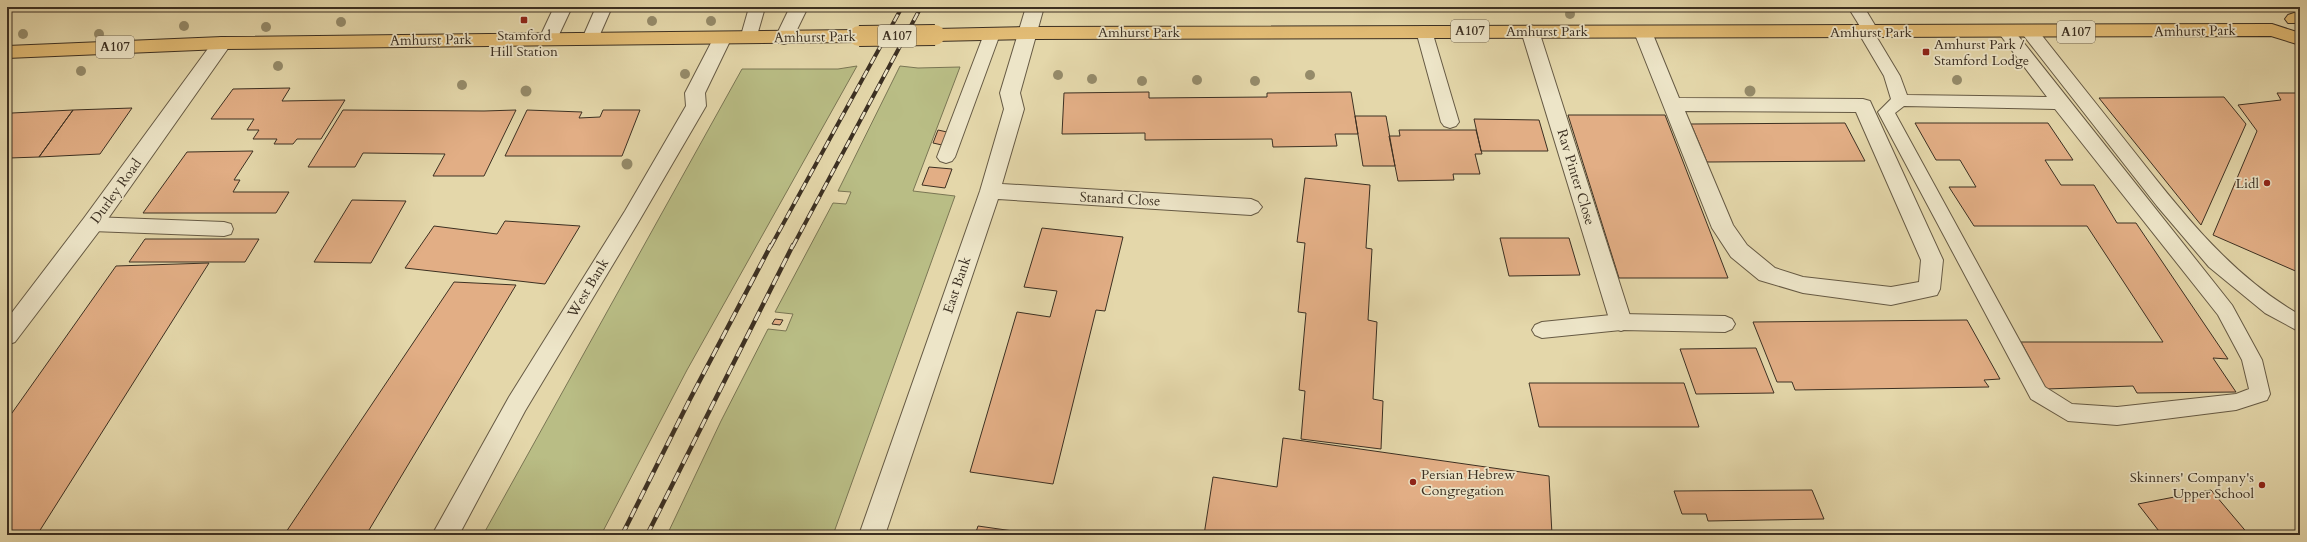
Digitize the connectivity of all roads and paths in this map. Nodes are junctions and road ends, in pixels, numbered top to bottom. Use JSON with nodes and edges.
{"nodes":[{"id":1,"x":563,"y":7,"type":"edge"},
{"id":2,"x":604,"y":7,"type":"edge"},
{"id":3,"x":754,"y":7,"type":"edge"},
{"id":4,"x":799,"y":7,"type":"edge"},
{"id":5,"x":1035,"y":7,"type":"edge"},
{"id":6,"x":1856,"y":7,"type":"edge"},
{"id":7,"x":2298,"y":18,"type":"edge"},
{"id":8,"x":2272,"y":30,"type":"junction"},
{"id":9,"x":1424,"y":31,"type":"junction"},
{"id":10,"x":1530,"y":31,"type":"junction"},
{"id":11,"x":1643,"y":32,"type":"junction"},
{"id":12,"x":1868,"y":32,"type":"junction"},
{"id":13,"x":2006,"y":32,"type":"junction"},
{"id":14,"x":2030,"y":32,"type":"junction"},
{"id":15,"x":1027,"y":33,"type":"junction"},
{"id":16,"x":992,"y":34,"type":"junction"},
{"id":17,"x":784,"y":38,"type":"junction"},
{"id":18,"x":548,"y":39,"type":"junction"},
{"id":19,"x":590,"y":39,"type":"junction"},
{"id":20,"x":722,"y":39,"type":"junction"},
{"id":21,"x":748,"y":39,"type":"junction"},
{"id":22,"x":2300,"y":39,"type":"edge"},
{"id":23,"x":222,"y":43,"type":"junction"},
{"id":24,"x":7,"y":52,"type":"edge"},
{"id":25,"x":1900,"y":100,"type":"junction"},
{"id":26,"x":2060,"y":103,"type":"junction"},
{"id":27,"x":1672,"y":104,"type":"junction"},
{"id":28,"x":1450,"y":122,"type":"dead end"},
{"id":29,"x":946,"y":157,"type":"dead end"},
{"id":30,"x":990,"y":191,"type":"junction"},
{"id":31,"x":1251,"y":207,"type":"dead end"},
{"id":32,"x":92,"y":224,"type":"junction"},
{"id":33,"x":224,"y":229,"type":"dead end"},
{"id":34,"x":1621,"y":322,"type":"junction"},
{"id":35,"x":1725,"y":324,"type":"dead end"},
{"id":36,"x":2300,"y":324,"type":"edge"},
{"id":37,"x":1542,"y":330,"type":"dead end"},
{"id":38,"x":7,"y":336,"type":"edge"},
{"id":39,"x":445,"y":535,"type":"edge"},
{"id":40,"x":872,"y":535,"type":"edge"}],
"edges":[{"from":1,"to":18,"type":"street"},
{"from":2,"to":19,"type":"lane"},
{"from":3,"to":21,"type":"lane"},
{"from":4,"to":17,"type":"street"},
{"from":5,"to":15,"type":"street","name":"East Bank"},
{"from":6,"to":12,"type":"lane"},
{"from":7,"to":8,"type":"main road","name":"Amhurst Park","number":"A107"},
{"from":8,"to":14,"type":"main road","name":"Amhurst Park","number":"A107"},
{"from":8,"to":22,"type":"main road","name":"Amhurst Park","number":"A107"},
{"from":9,"to":10,"type":"main road","name":"Amhurst Park","number":"A107"},
{"from":9,"to":15,"type":"main road","name":"Amhurst Park","number":"A107"},
{"from":9,"to":28,"type":"lane"},
{"from":10,"to":11,"type":"main road","name":"Amhurst Park","number":"A107"},
{"from":10,"to":34,"type":"street","name":"Rav Pinter Close"},
{"from":11,"to":12,"type":"main road","name":"Amhurst Park","number":"A107"},
{"from":11,"to":27,"type":"street"},
{"from":12,"to":13,"type":"main road","name":"Amhurst Park","number":"A107"},
{"from":12,"to":25,"type":"lane"},
{"from":13,"to":14,"type":"main road","name":"Amhurst Park","number":"A107"},
{"from":13,"to":26,"type":"lane"},
{"from":14,"to":36,"type":"lane"},
{"from":15,"to":16,"type":"main road","name":"Amhurst Park","number":"A107"},
{"from":15,"to":30,"type":"street","name":"East Bank"},
{"from":16,"to":17,"type":"main road","name":"Amhurst Park","number":"A107","bridge":true},
{"from":16,"to":29,"type":"lane"},
{"from":17,"to":21,"type":"main road","name":"Amhurst Park","number":"A107"},
{"from":18,"to":19,"type":"main road","name":"Amhurst Park","number":"A107"},
{"from":18,"to":23,"type":"main road","name":"Amhurst Park","number":"A107"},
{"from":19,"to":20,"type":"main road","name":"Amhurst Park","number":"A107"},
{"from":20,"to":21,"type":"main road","name":"Amhurst Park","number":"A107"},
{"from":20,"to":39,"type":"street","name":"West Bank"},
{"from":23,"to":24,"type":"main road","name":"Amhurst Park","number":"A107"},
{"from":23,"to":32,"type":"street","name":"Durley Road"},
{"from":25,"to":26,"type":"lane"},
{"from":25,"to":26,"type":"lane"},
{"from":27,"to":27,"type":"street"},
{"from":30,"to":31,"type":"street","name":"Stanard Close"},
{"from":30,"to":40,"type":"street","name":"East Bank"},
{"from":32,"to":33,"type":"lane"},
{"from":32,"to":38,"type":"street","name":"Durley Road"},
{"from":34,"to":35,"type":"lane"},
{"from":34,"to":37,"type":"lane"}]}
